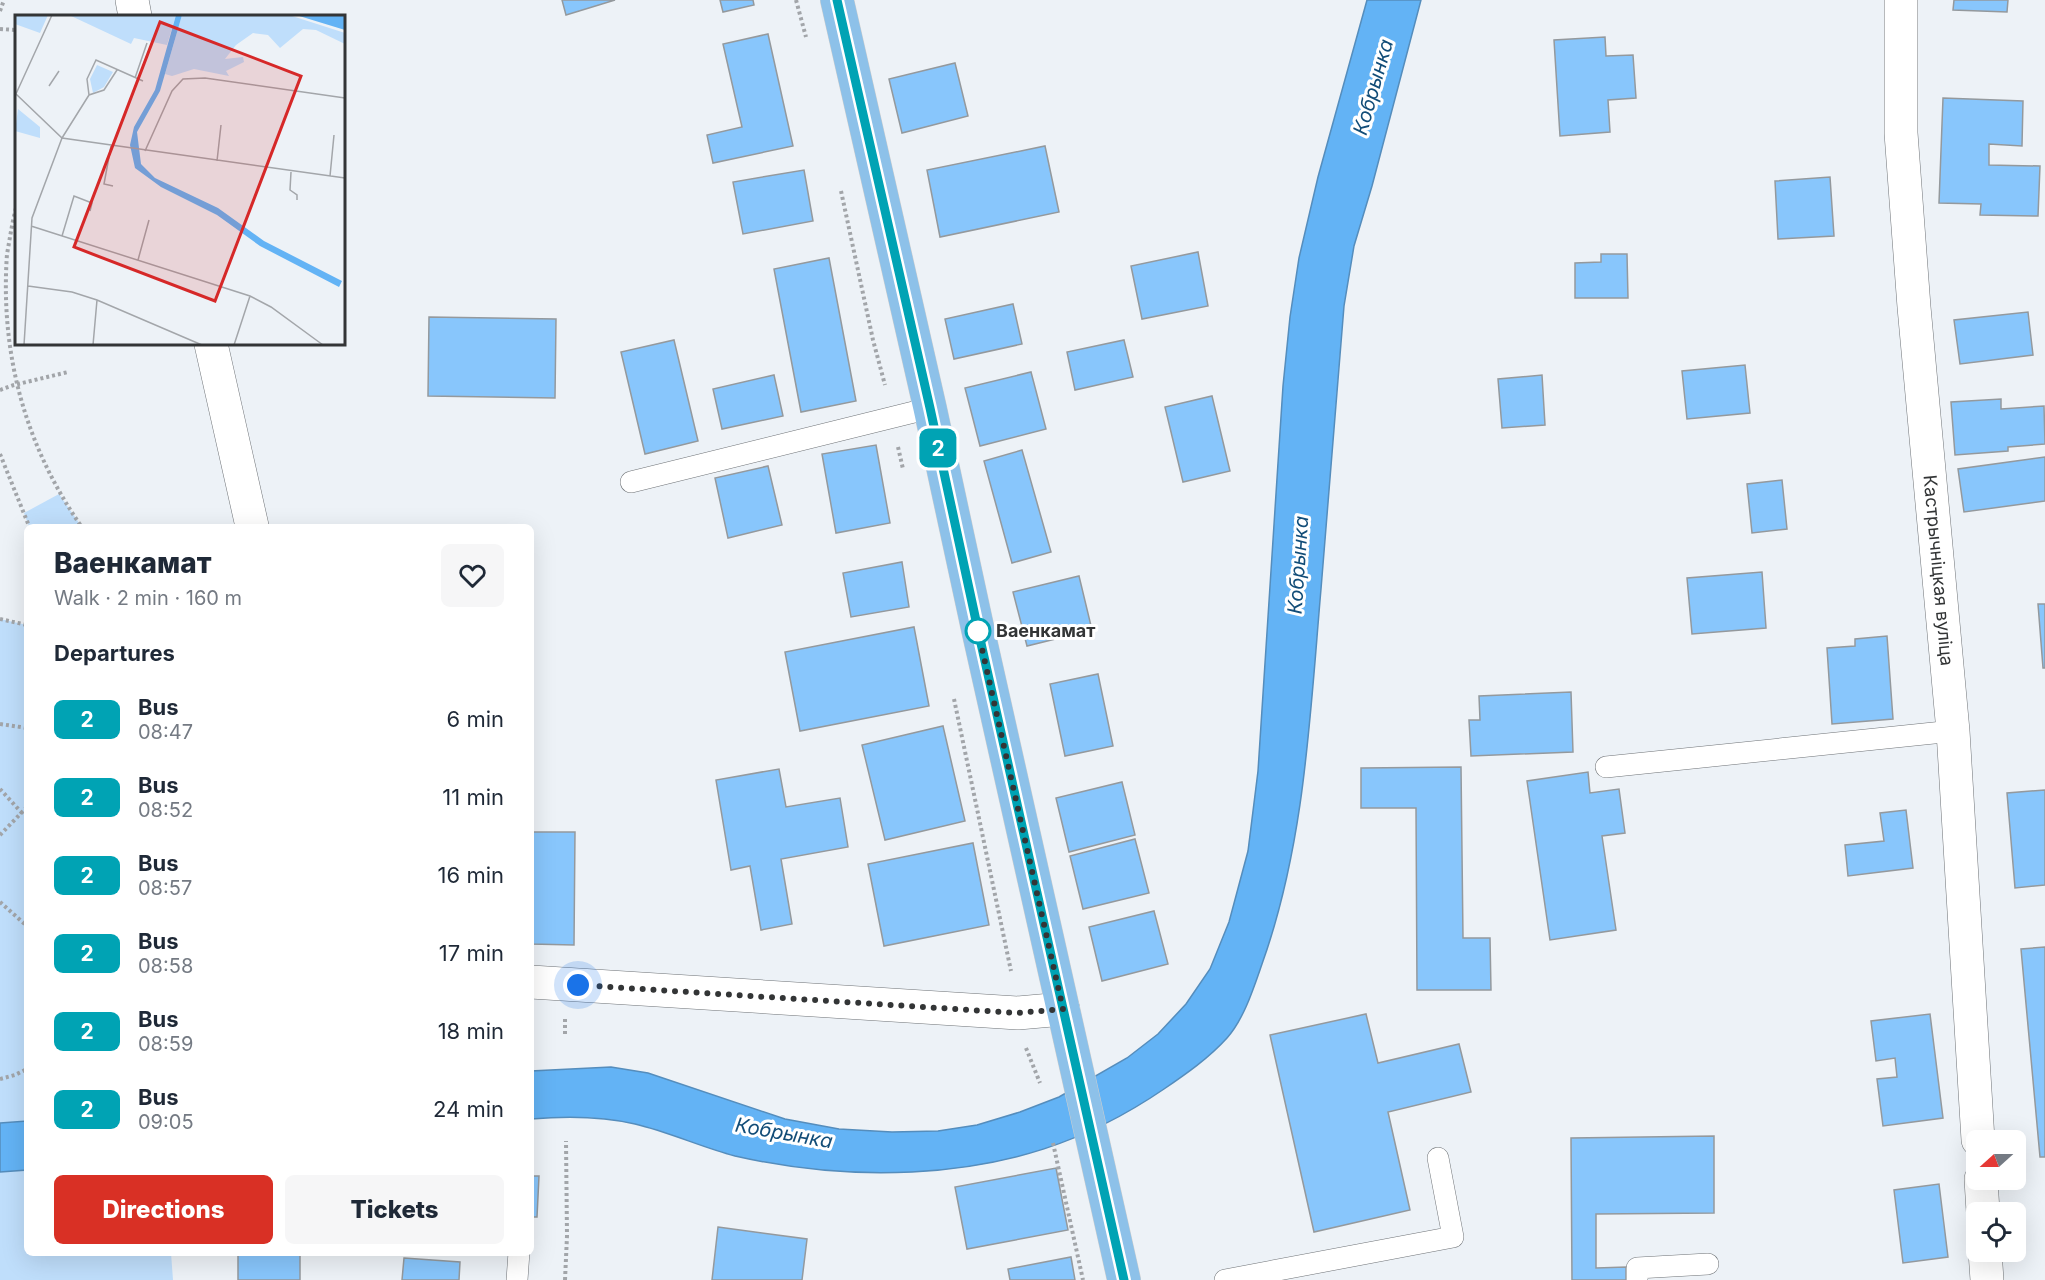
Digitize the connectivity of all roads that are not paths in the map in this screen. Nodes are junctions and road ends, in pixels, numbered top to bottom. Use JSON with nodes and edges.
{"nodes":[{"id":1,"x":132,"y":0,"type":"edge"},
{"id":2,"x":837,"y":0,"type":"edge"},
{"id":3,"x":1901,"y":0,"type":"edge"},
{"id":4,"x":135,"y":15,"type":"edge"},
{"id":5,"x":211,"y":345,"type":"edge"},
{"id":6,"x":930,"y":408,"type":"junction"},
{"id":7,"x":631,"y":482,"type":"dead end"},
{"id":8,"x":252,"y":524,"type":"edge"},
{"id":9,"x":1953,"y":731,"type":"junction"},
{"id":10,"x":1606,"y":766,"type":"dead end"},
{"id":11,"x":534,"y":982,"type":"edge"},
{"id":12,"x":1063,"y":1009,"type":"junction"},
{"id":13,"x":1977,"y":1130,"type":"edge"},
{"id":14,"x":1438,"y":1158,"type":"dead end"},
{"id":15,"x":519,"y":1256,"type":"edge"},
{"id":16,"x":1986,"y":1262,"type":"edge"},
{"id":17,"x":1708,"y":1264,"type":"dead end"},
{"id":18,"x":517,"y":1280,"type":"edge"},
{"id":19,"x":1124,"y":1280,"type":"edge"},
{"id":20,"x":1225,"y":1280,"type":"edge"},
{"id":21,"x":1637,"y":1280,"type":"edge"},
{"id":22,"x":1987,"y":1280,"type":"edge"}],
"edges":[{"from":1,"to":4,"type":"street"},
{"from":2,"to":6,"type":"main road"},
{"from":3,"to":9,"type":"street","name":"Кастрычніцкая вуліца"},
{"from":5,"to":8,"type":"street"},
{"from":6,"to":7,"type":"lane"},
{"from":6,"to":12,"type":"main road"},
{"from":9,"to":10,"type":"lane"},
{"from":9,"to":13,"type":"street","name":"Кастрычніцкая вуліца"},
{"from":11,"to":12,"type":"street"},
{"from":12,"to":19,"type":"main road"},
{"from":14,"to":20,"type":"lane"},
{"from":15,"to":18,"type":"lane"},
{"from":16,"to":22,"type":"street"},
{"from":17,"to":21,"type":"lane"}]}
